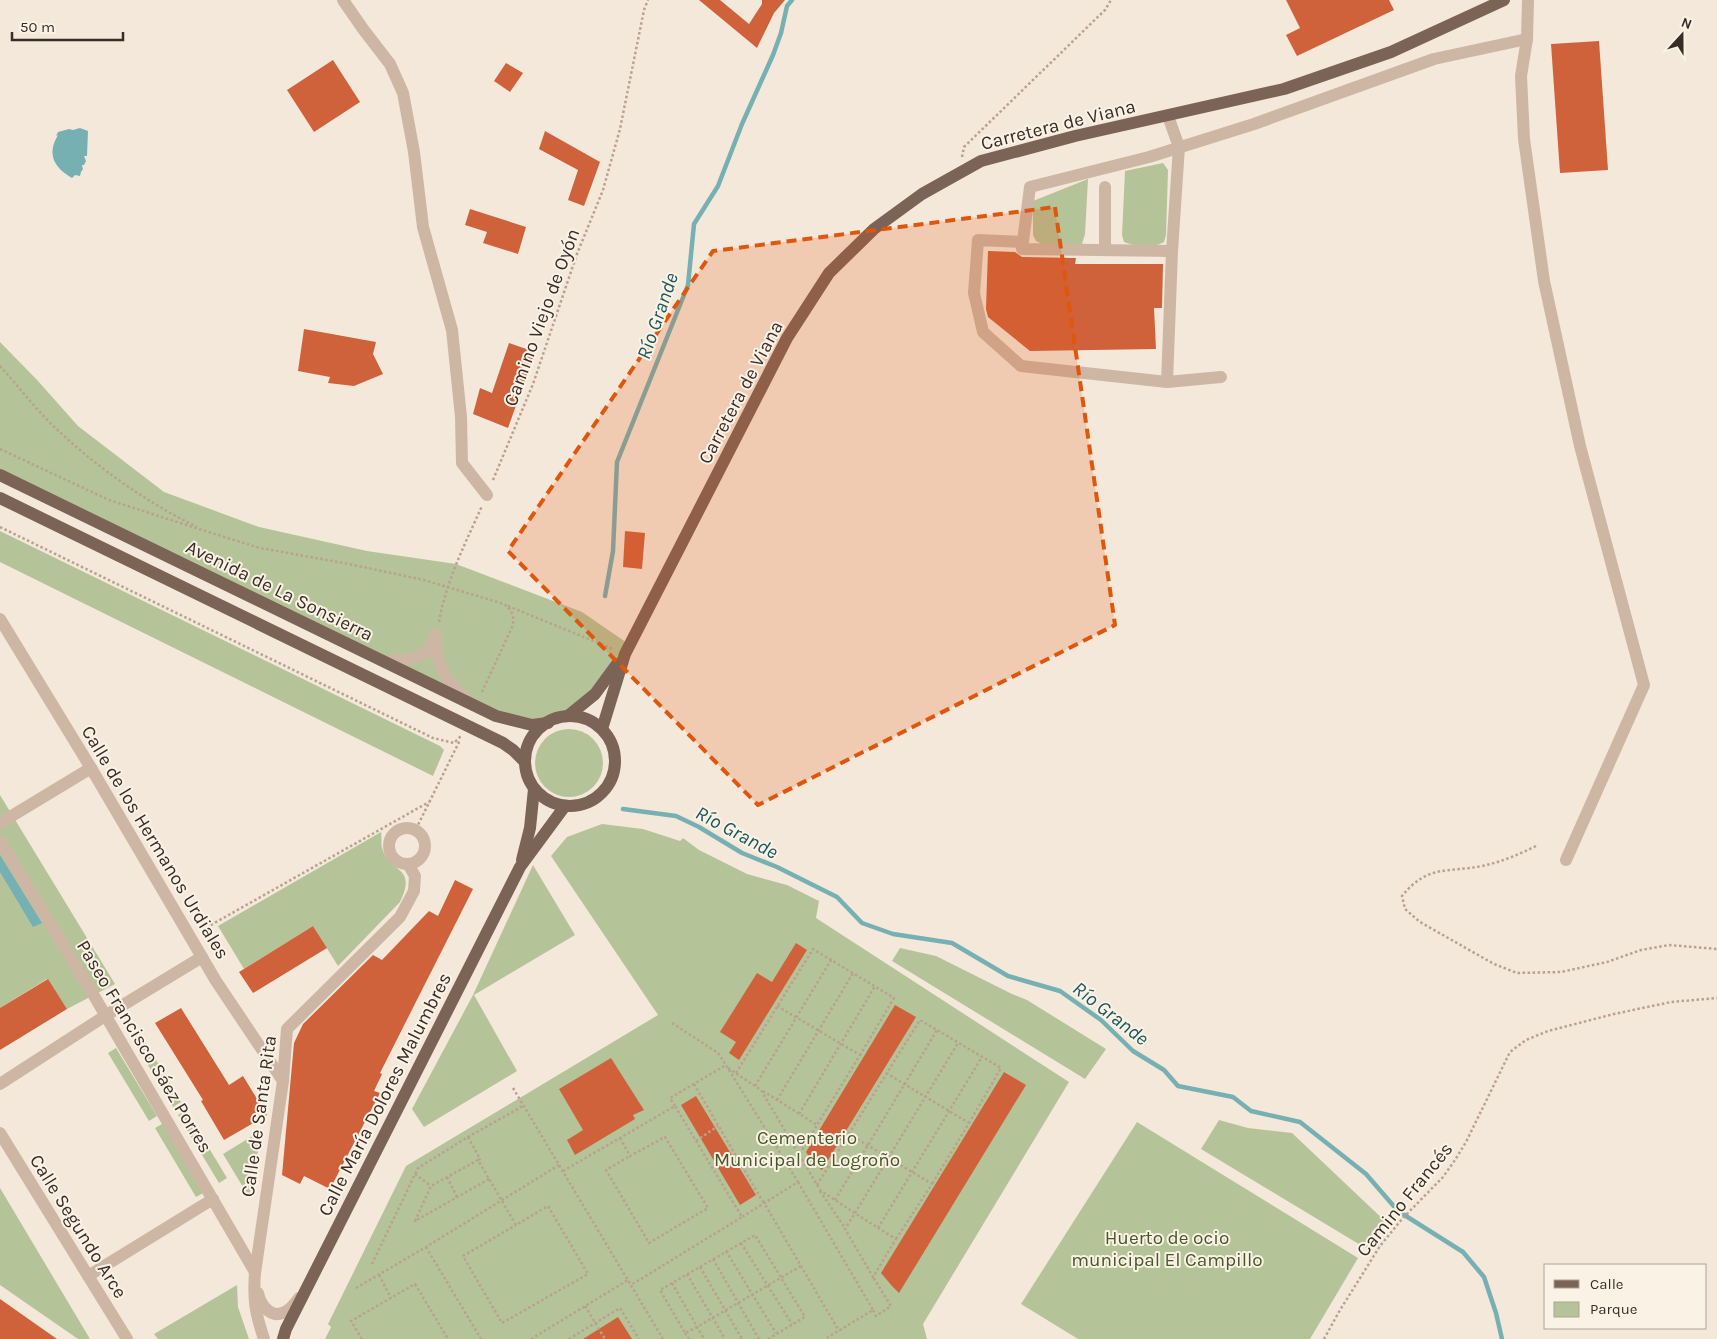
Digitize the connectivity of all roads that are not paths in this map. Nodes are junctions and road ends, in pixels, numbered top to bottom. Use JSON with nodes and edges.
{"nodes":[{"id":1,"x":343,"y":0,"type":"edge"},
{"id":2,"x":1504,"y":0,"type":"edge"},
{"id":3,"x":1528,"y":0,"type":"edge"},
{"id":4,"x":1527,"y":40,"type":"junction"},
{"id":5,"x":1168,"y":116,"type":"junction"},
{"id":6,"x":1179,"y":147,"type":"junction"},
{"id":7,"x":1105,"y":187,"type":"dead end"},
{"id":8,"x":1023,"y":242,"type":"junction"},
{"id":9,"x":1105,"y":250,"type":"junction"},
{"id":10,"x":1172,"y":251,"type":"junction"},
{"id":11,"x":1222,"y":377,"type":"dead end"},
{"id":12,"x":1167,"y":382,"type":"junction"},
{"id":13,"x":0,"y":475,"type":"edge"},
{"id":14,"x":486,"y":496,"type":"road end"},
{"id":15,"x":0,"y":498,"type":"edge"},
{"id":16,"x":0,"y":619,"type":"edge"},
{"id":17,"x":625,"y":654,"type":"junction"},
{"id":18,"x":386,"y":662,"type":"junction"},
{"id":19,"x":473,"y":705,"type":"junction"},
{"id":20,"x":568,"y":716,"type":"junction"},
{"id":21,"x":548,"y":723,"type":"junction"},
{"id":22,"x":602,"y":729,"type":"junction"},
{"id":23,"x":525,"y":762,"type":"junction"},
{"id":24,"x":91,"y":768,"type":"junction"},
{"id":25,"x":534,"y":789,"type":"junction"},
{"id":26,"x":565,"y":806,"type":"junction"},
{"id":27,"x":0,"y":823,"type":"edge"},
{"id":28,"x":0,"y":841,"type":"edge"},
{"id":29,"x":1566,"y":860,"type":"dead end"},
{"id":30,"x":408,"y":864,"type":"junction"},
{"id":31,"x":520,"y":867,"type":"junction"},
{"id":32,"x":202,"y":957,"type":"junction"},
{"id":33,"x":104,"y":1016,"type":"junction"},
{"id":34,"x":282,"y":1081,"type":"junction"},
{"id":35,"x":0,"y":1084,"type":"edge"},
{"id":36,"x":0,"y":1133,"type":"edge"},
{"id":37,"x":213,"y":1199,"type":"junction"},
{"id":38,"x":255,"y":1272,"type":"junction"},
{"id":39,"x":88,"y":1276,"type":"junction"},
{"id":40,"x":306,"y":1290,"type":"junction"},
{"id":41,"x":127,"y":1339,"type":"edge"},
{"id":42,"x":264,"y":1339,"type":"edge"},
{"id":43,"x":283,"y":1339,"type":"edge"}],
"edges":[{"from":1,"to":14,"type":"street"},
{"from":2,"to":5,"type":"main road","name":"Carretera de Viana"},
{"from":3,"to":4,"type":"street"},
{"from":4,"to":6,"type":"street"},
{"from":4,"to":29,"type":"street"},
{"from":5,"to":6,"type":"street"},
{"from":5,"to":17,"type":"main road","name":"Carretera de Viana"},
{"from":6,"to":8,"type":"street"},
{"from":6,"to":10,"type":"street"},
{"from":7,"to":9,"type":"street"},
{"from":8,"to":9,"type":"street"},
{"from":8,"to":12,"type":"street"},
{"from":9,"to":10,"type":"street"},
{"from":10,"to":12,"type":"street"},
{"from":11,"to":12,"type":"street"},
{"from":13,"to":18,"type":"main road","name":"Avenida de La Sonsierra"},
{"from":15,"to":23,"type":"main road"},
{"from":16,"to":24,"type":"street","name":"Calle de los Hermanos Urdiales"},
{"from":17,"to":20,"type":"main road","name":"Carretera de Viana"},
{"from":17,"to":22,"type":"main road","name":"Carretera de Viana"},
{"from":18,"to":19,"type":"main road","name":"Avenida de La Sonsierra"},
{"from":18,"to":19,"type":"street"},
{"from":19,"to":21,"type":"main road","name":"Avenida de La Sonsierra"},
{"from":20,"to":21,"type":"main road"},
{"from":20,"to":22,"type":"main road"},
{"from":21,"to":23,"type":"main road"},
{"from":22,"to":26,"type":"main road"},
{"from":23,"to":25,"type":"main road"},
{"from":24,"to":27,"type":"street"},
{"from":24,"to":32,"type":"street","name":"Calle de los Hermanos Urdiales"},
{"from":25,"to":26,"type":"main road"},
{"from":25,"to":31,"type":"main road","name":"Calle María Dolores Malumbres"},
{"from":26,"to":31,"type":"main road","name":"Calle María Dolores Malumbres"},
{"from":28,"to":33,"type":"street","name":"Paseo Francisco Sáez Porres"},
{"from":30,"to":30,"type":"street"},
{"from":30,"to":34,"type":"street","name":"Calle de Santa Rita"},
{"from":31,"to":40,"type":"main road","name":"Calle María Dolores Malumbres"},
{"from":32,"to":33,"type":"street"},
{"from":32,"to":34,"type":"street","name":"Calle de los Hermanos Urdiales"},
{"from":33,"to":35,"type":"street"},
{"from":33,"to":37,"type":"street","name":"Paseo Francisco Sáez Porres"},
{"from":34,"to":38,"type":"street","name":"Calle de Santa Rita"},
{"from":36,"to":39,"type":"street","name":"Calle Segundo Arce"},
{"from":37,"to":38,"type":"street","name":"Paseo Francisco Sáez Porres"},
{"from":37,"to":39,"type":"street"},
{"from":38,"to":40,"type":"street","name":"Calle de Santa Rita"},
{"from":38,"to":42,"type":"street"},
{"from":39,"to":41,"type":"street","name":"Calle Segundo Arce"},
{"from":40,"to":43,"type":"main road","name":"Calle María Dolores Malumbres"}]}
